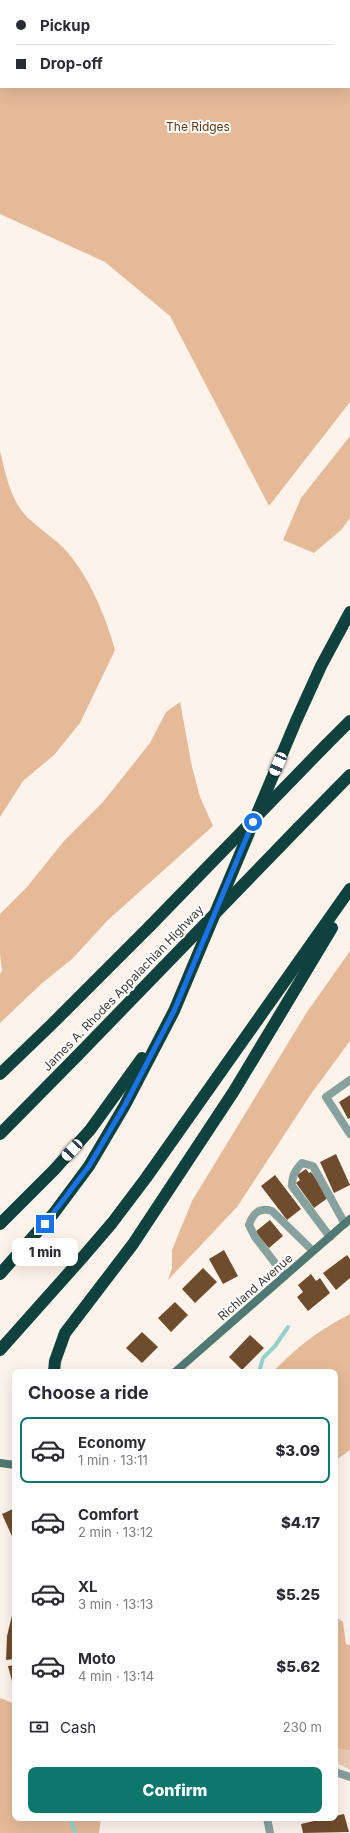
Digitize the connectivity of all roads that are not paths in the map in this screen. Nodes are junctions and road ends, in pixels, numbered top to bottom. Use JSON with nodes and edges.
{"nodes":[{"id":1,"x":350,"y":612,"type":"edge"},
{"id":2,"x":350,"y":721,"type":"edge"},
{"id":3,"x":350,"y":775,"type":"edge"},
{"id":4,"x":350,"y":890,"type":"edge"},
{"id":5,"x":350,"y":897,"type":"edge"},
{"id":6,"x":174,"y":1011,"type":"junction"},
{"id":7,"x":0,"y":1074,"type":"edge"},
{"id":8,"x":350,"y":1081,"type":"edge"},
{"id":9,"x":0,"y":1134,"type":"edge"},
{"id":10,"x":350,"y":1134,"type":"edge"},
{"id":11,"x":348,"y":1222,"type":"edge"},
{"id":12,"x":0,"y":1224,"type":"edge"},
{"id":13,"x":330,"y":1237,"type":"junction"},
{"id":14,"x":313,"y":1251,"type":"junction"},
{"id":15,"x":0,"y":1274,"type":"edge"},
{"id":16,"x":285,"y":1276,"type":"junction"},
{"id":17,"x":0,"y":1350,"type":"edge"},
{"id":18,"x":54,"y":1369,"type":"edge"},
{"id":19,"x":178,"y":1369,"type":"edge"},
{"id":20,"x":0,"y":1463,"type":"edge"},
{"id":21,"x":12,"y":1465,"type":"edge"},
{"id":22,"x":338,"y":1773,"type":"edge"},
{"id":23,"x":350,"y":1777,"type":"edge"},
{"id":24,"x":268,"y":1821,"type":"edge"},
{"id":25,"x":270,"y":1833,"type":"edge"}],
"edges":[{"from":1,"to":6,"type":"highway"},
{"from":2,"to":7,"type":"highway","name":"James A. Rhodes Appalachian Highway","bridge":true},
{"from":3,"to":9,"type":"highway","name":"James A. Rhodes Appalachian Highway","bridge":true},
{"from":4,"to":17,"type":"highway"},
{"from":5,"to":18,"type":"highway"},
{"from":6,"to":12,"type":"highway"},
{"from":6,"to":15,"type":"highway"},
{"from":8,"to":10,"type":"street"},
{"from":11,"to":13,"type":"main road","name":"Richland Avenue"},
{"from":11,"to":13,"type":"street"},
{"from":13,"to":14,"type":"main road","name":"Richland Avenue"},
{"from":14,"to":16,"type":"main road","name":"Richland Avenue"},
{"from":14,"to":16,"type":"street"},
{"from":16,"to":19,"type":"main road","name":"Richland Avenue"},
{"from":20,"to":21,"type":"main road"},
{"from":22,"to":23,"type":"street"},
{"from":24,"to":25,"type":"street"}]}
